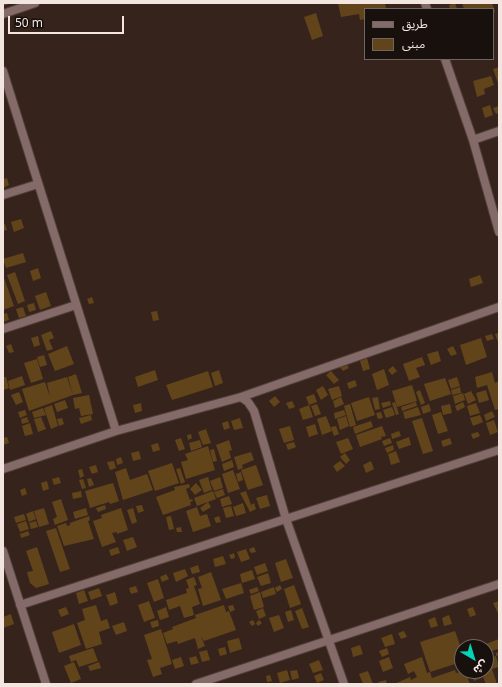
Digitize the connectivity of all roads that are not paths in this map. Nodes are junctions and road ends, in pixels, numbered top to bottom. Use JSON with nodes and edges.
{"nodes":[{"id":1,"x":36,"y":3,"type":"edge"},
{"id":2,"x":3,"y":14,"type":"edge"},
{"id":3,"x":445,"y":60,"type":"edge"},
{"id":4,"x":3,"y":71,"type":"edge"},
{"id":5,"x":499,"y":131,"type":"edge"},
{"id":6,"x":473,"y":140,"type":"junction"},
{"id":7,"x":38,"y":184,"type":"junction"},
{"id":8,"x":3,"y":195,"type":"edge"},
{"id":9,"x":499,"y":232,"type":"edge"},
{"id":10,"x":76,"y":305,"type":"junction"},
{"id":11,"x":499,"y":307,"type":"edge"},
{"id":12,"x":3,"y":329,"type":"edge"},
{"id":13,"x":241,"y":397,"type":"junction"},
{"id":14,"x":116,"y":431,"type":"junction"},
{"id":15,"x":499,"y":450,"type":"edge"},
{"id":16,"x":3,"y":469,"type":"edge"},
{"id":17,"x":286,"y":519,"type":"junction"},
{"id":18,"x":3,"y":551,"type":"edge"},
{"id":19,"x":499,"y":584,"type":"edge"},
{"id":20,"x":20,"y":605,"type":"junction"},
{"id":21,"x":329,"y":641,"type":"junction"},
{"id":22,"x":46,"y":684,"type":"edge"},
{"id":23,"x":196,"y":684,"type":"edge"},
{"id":24,"x":344,"y":684,"type":"edge"}],
"edges":[{"from":1,"to":2,"type":"street"},
{"from":3,"to":6,"type":"street"},
{"from":4,"to":7,"type":"street"},
{"from":5,"to":6,"type":"street"},
{"from":6,"to":9,"type":"street"},
{"from":7,"to":8,"type":"street"},
{"from":7,"to":10,"type":"street"},
{"from":10,"to":12,"type":"street"},
{"from":10,"to":14,"type":"street"},
{"from":11,"to":13,"type":"street"},
{"from":13,"to":14,"type":"street"},
{"from":13,"to":17,"type":"street"},
{"from":14,"to":16,"type":"street"},
{"from":15,"to":17,"type":"street"},
{"from":17,"to":20,"type":"street"},
{"from":17,"to":21,"type":"street"},
{"from":18,"to":20,"type":"street"},
{"from":19,"to":21,"type":"street"},
{"from":20,"to":22,"type":"street"},
{"from":21,"to":23,"type":"street"},
{"from":21,"to":24,"type":"street"}]}
